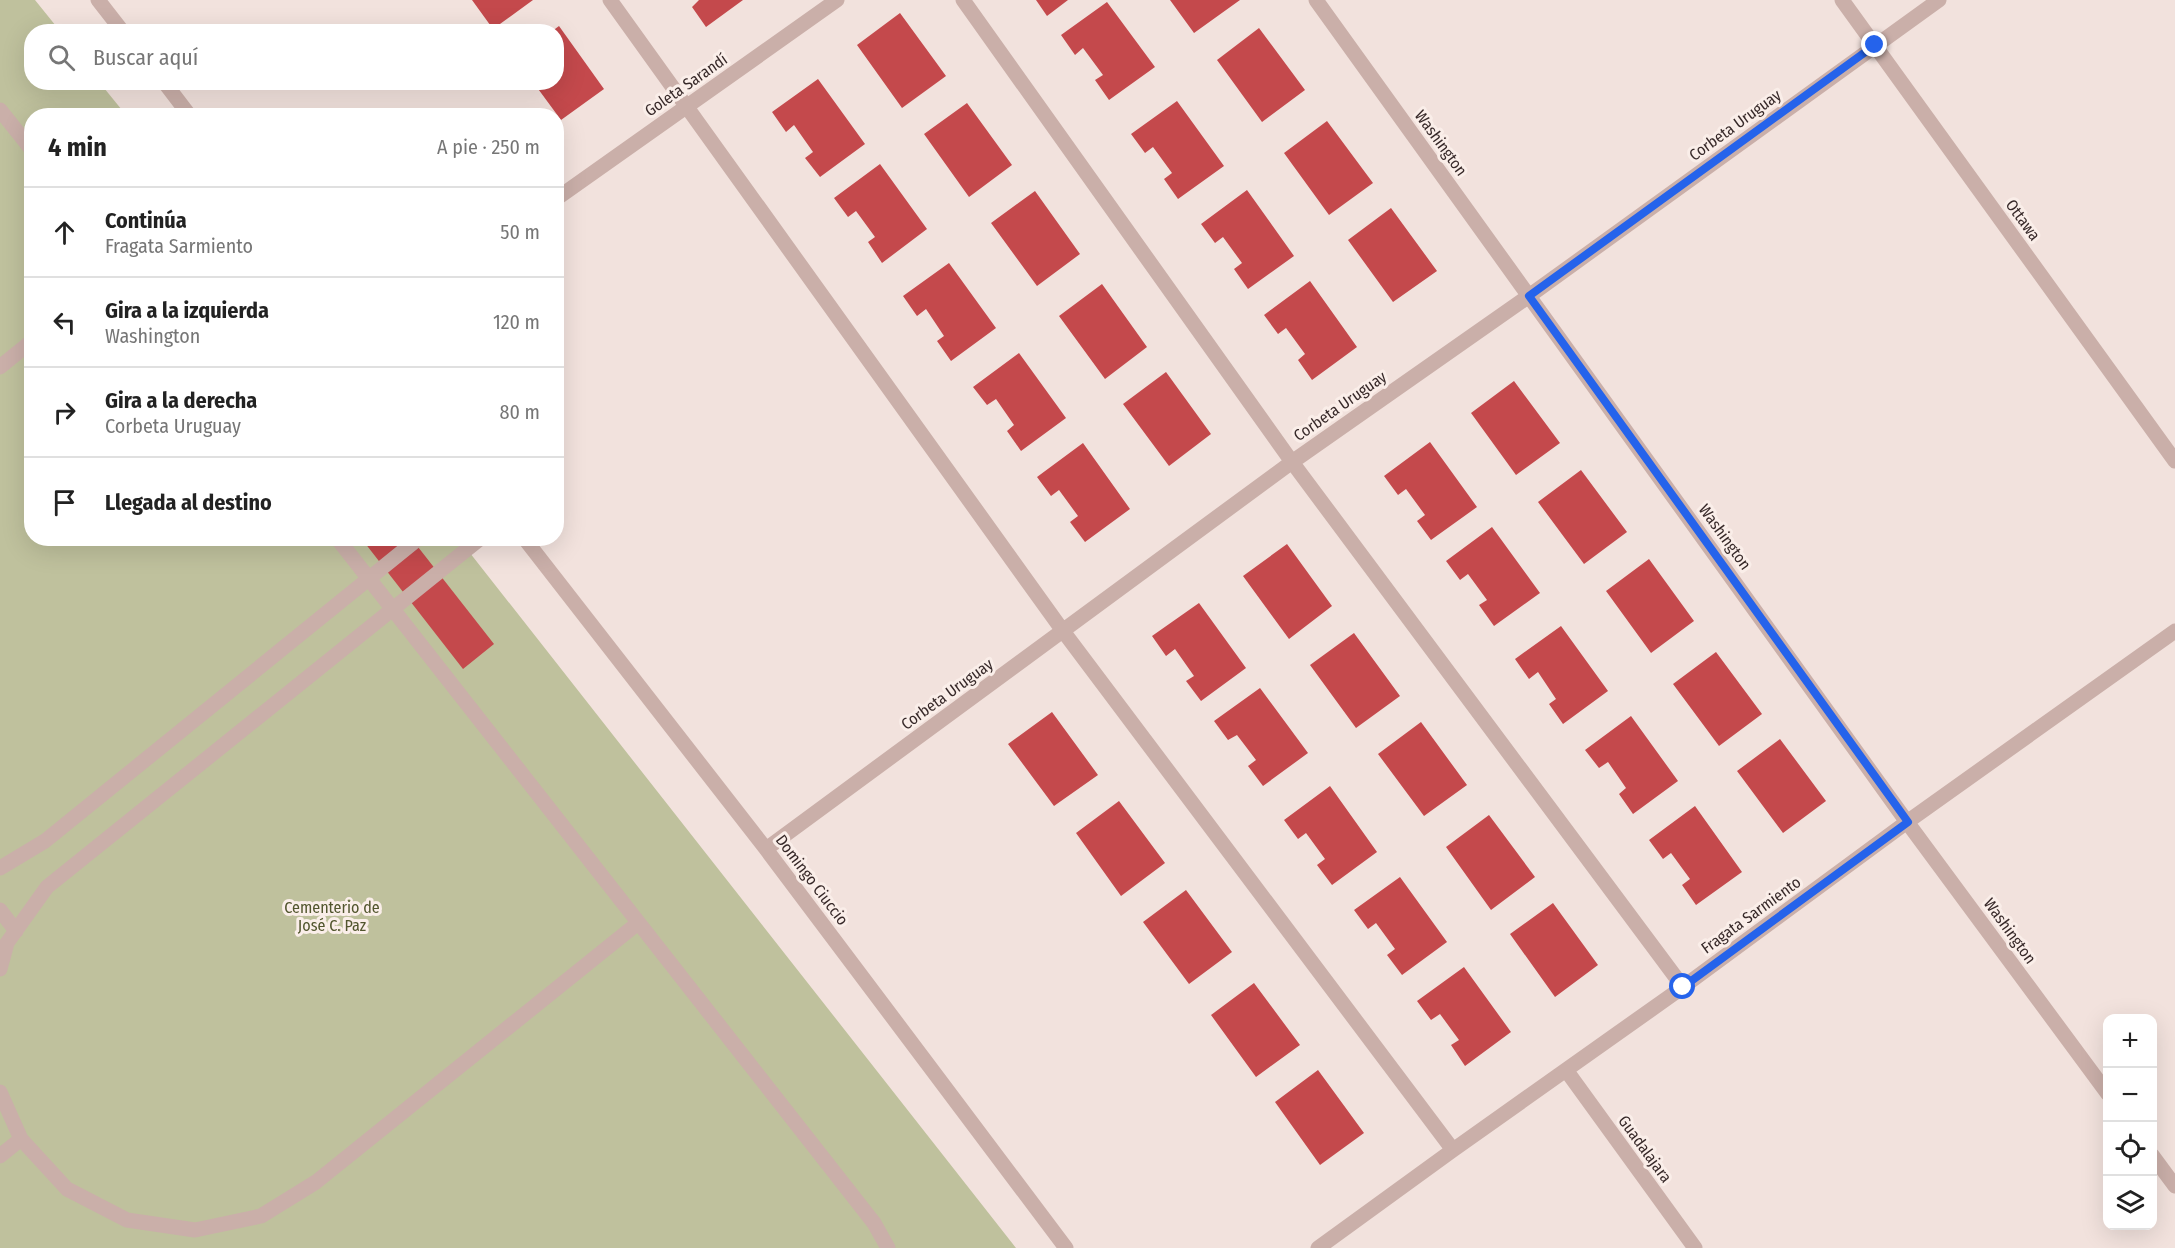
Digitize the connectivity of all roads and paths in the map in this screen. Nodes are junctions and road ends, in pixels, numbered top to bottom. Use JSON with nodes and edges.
{"nodes":[{"id":1,"x":98,"y":0,"type":"edge"},
{"id":2,"x":610,"y":0,"type":"edge"},
{"id":3,"x":837,"y":0,"type":"edge"},
{"id":4,"x":963,"y":0,"type":"edge"},
{"id":5,"x":1316,"y":0,"type":"edge"},
{"id":6,"x":1842,"y":0,"type":"edge"},
{"id":7,"x":1939,"y":0,"type":"edge"},
{"id":8,"x":117,"y":24,"type":"edge"},
{"id":9,"x":1875,"y":45,"type":"junction"},
{"id":10,"x":170,"y":90,"type":"edge"},
{"id":11,"x":688,"y":106,"type":"junction"},
{"id":12,"x":184,"y":108,"type":"edge"},
{"id":13,"x":0,"y":110,"type":"edge"},
{"id":14,"x":24,"y":140,"type":"edge"},
{"id":15,"x":564,"y":193,"type":"edge"},
{"id":16,"x":1529,"y":296,"type":"junction"},
{"id":17,"x":24,"y":348,"type":"edge"},
{"id":18,"x":0,"y":367,"type":"edge"},
{"id":19,"x":2175,"y":461,"type":"edge"},
{"id":20,"x":1292,"y":462,"type":"junction"},
{"id":21,"x":343,"y":546,"type":"edge"},
{"id":22,"x":409,"y":546,"type":"edge"},
{"id":23,"x":471,"y":546,"type":"edge"},
{"id":24,"x":530,"y":546,"type":"edge"},
{"id":25,"x":368,"y":579,"type":"junction"},
{"id":26,"x":393,"y":610,"type":"junction"},
{"id":27,"x":1064,"y":631,"type":"junction"},
{"id":28,"x":2175,"y":631,"type":"edge"},
{"id":29,"x":1908,"y":822,"type":"junction"},
{"id":30,"x":766,"y":849,"type":"junction"},
{"id":31,"x":0,"y":868,"type":"edge"},
{"id":32,"x":0,"y":910,"type":"edge"},
{"id":33,"x":638,"y":923,"type":"junction"},
{"id":34,"x":16,"y":931,"type":"junction"},
{"id":35,"x":0,"y":969,"type":"edge"},
{"id":36,"x":1683,"y":987,"type":"junction"},
{"id":37,"x":1566,"y":1070,"type":"junction"},
{"id":38,"x":2103,"y":1087,"type":"edge"},
{"id":39,"x":0,"y":1092,"type":"edge"},
{"id":40,"x":21,"y":1139,"type":"junction"},
{"id":41,"x":1453,"y":1150,"type":"junction"},
{"id":42,"x":0,"y":1156,"type":"edge"},
{"id":43,"x":2157,"y":1162,"type":"edge"},
{"id":44,"x":2175,"y":1186,"type":"edge"},
{"id":45,"x":888,"y":1248,"type":"edge"},
{"id":46,"x":1066,"y":1248,"type":"edge"},
{"id":47,"x":1318,"y":1248,"type":"edge"},
{"id":48,"x":1695,"y":1248,"type":"edge"}],
"edges":[{"from":1,"to":8,"type":"street"},
{"from":2,"to":11,"type":"street"},
{"from":3,"to":11,"type":"street","name":"Goleta Sarandí"},
{"from":4,"to":20,"type":"street"},
{"from":5,"to":16,"type":"street","name":"Washington"},
{"from":6,"to":9,"type":"street","name":"Ottawa"},
{"from":7,"to":9,"type":"street","name":"Corbeta Uruguay"},
{"from":9,"to":16,"type":"street","name":"Corbeta Uruguay"},
{"from":9,"to":19,"type":"street","name":"Ottawa"},
{"from":10,"to":12,"type":"street"},
{"from":11,"to":15,"type":"street","name":"Goleta Sarandí"},
{"from":11,"to":27,"type":"street"},
{"from":13,"to":14,"type":"street"},
{"from":16,"to":20,"type":"street","name":"Corbeta Uruguay"},
{"from":16,"to":29,"type":"street","name":"Washington"},
{"from":17,"to":18,"type":"street"},
{"from":20,"to":27,"type":"street","name":"Corbeta Uruguay"},
{"from":20,"to":36,"type":"street"},
{"from":21,"to":25,"type":"street"},
{"from":22,"to":25,"type":"street"},
{"from":23,"to":26,"type":"street"},
{"from":24,"to":30,"type":"street","name":"Domingo Ciuccio"},
{"from":25,"to":26,"type":"street"},
{"from":25,"to":31,"type":"street"},
{"from":26,"to":33,"type":"street"},
{"from":26,"to":34,"type":"street"},
{"from":27,"to":30,"type":"street","name":"Corbeta Uruguay"},
{"from":27,"to":41,"type":"street"},
{"from":28,"to":29,"type":"street","name":"Fragata Sarmiento"},
{"from":29,"to":36,"type":"street","name":"Fragata Sarmiento"},
{"from":29,"to":38,"type":"street","name":"Washington"},
{"from":30,"to":46,"type":"street","name":"Domingo Ciuccio"},
{"from":32,"to":34,"type":"street"},
{"from":33,"to":40,"type":"street"},
{"from":33,"to":45,"type":"street"},
{"from":34,"to":35,"type":"street"},
{"from":36,"to":37,"type":"street","name":"Fragata Sarmiento"},
{"from":37,"to":41,"type":"street","name":"Fragata Sarmiento"},
{"from":37,"to":48,"type":"street","name":"Guadalajara"},
{"from":39,"to":40,"type":"street"},
{"from":40,"to":42,"type":"street"},
{"from":41,"to":47,"type":"street","name":"Fragata Sarmiento"},
{"from":43,"to":44,"type":"street"}]}
